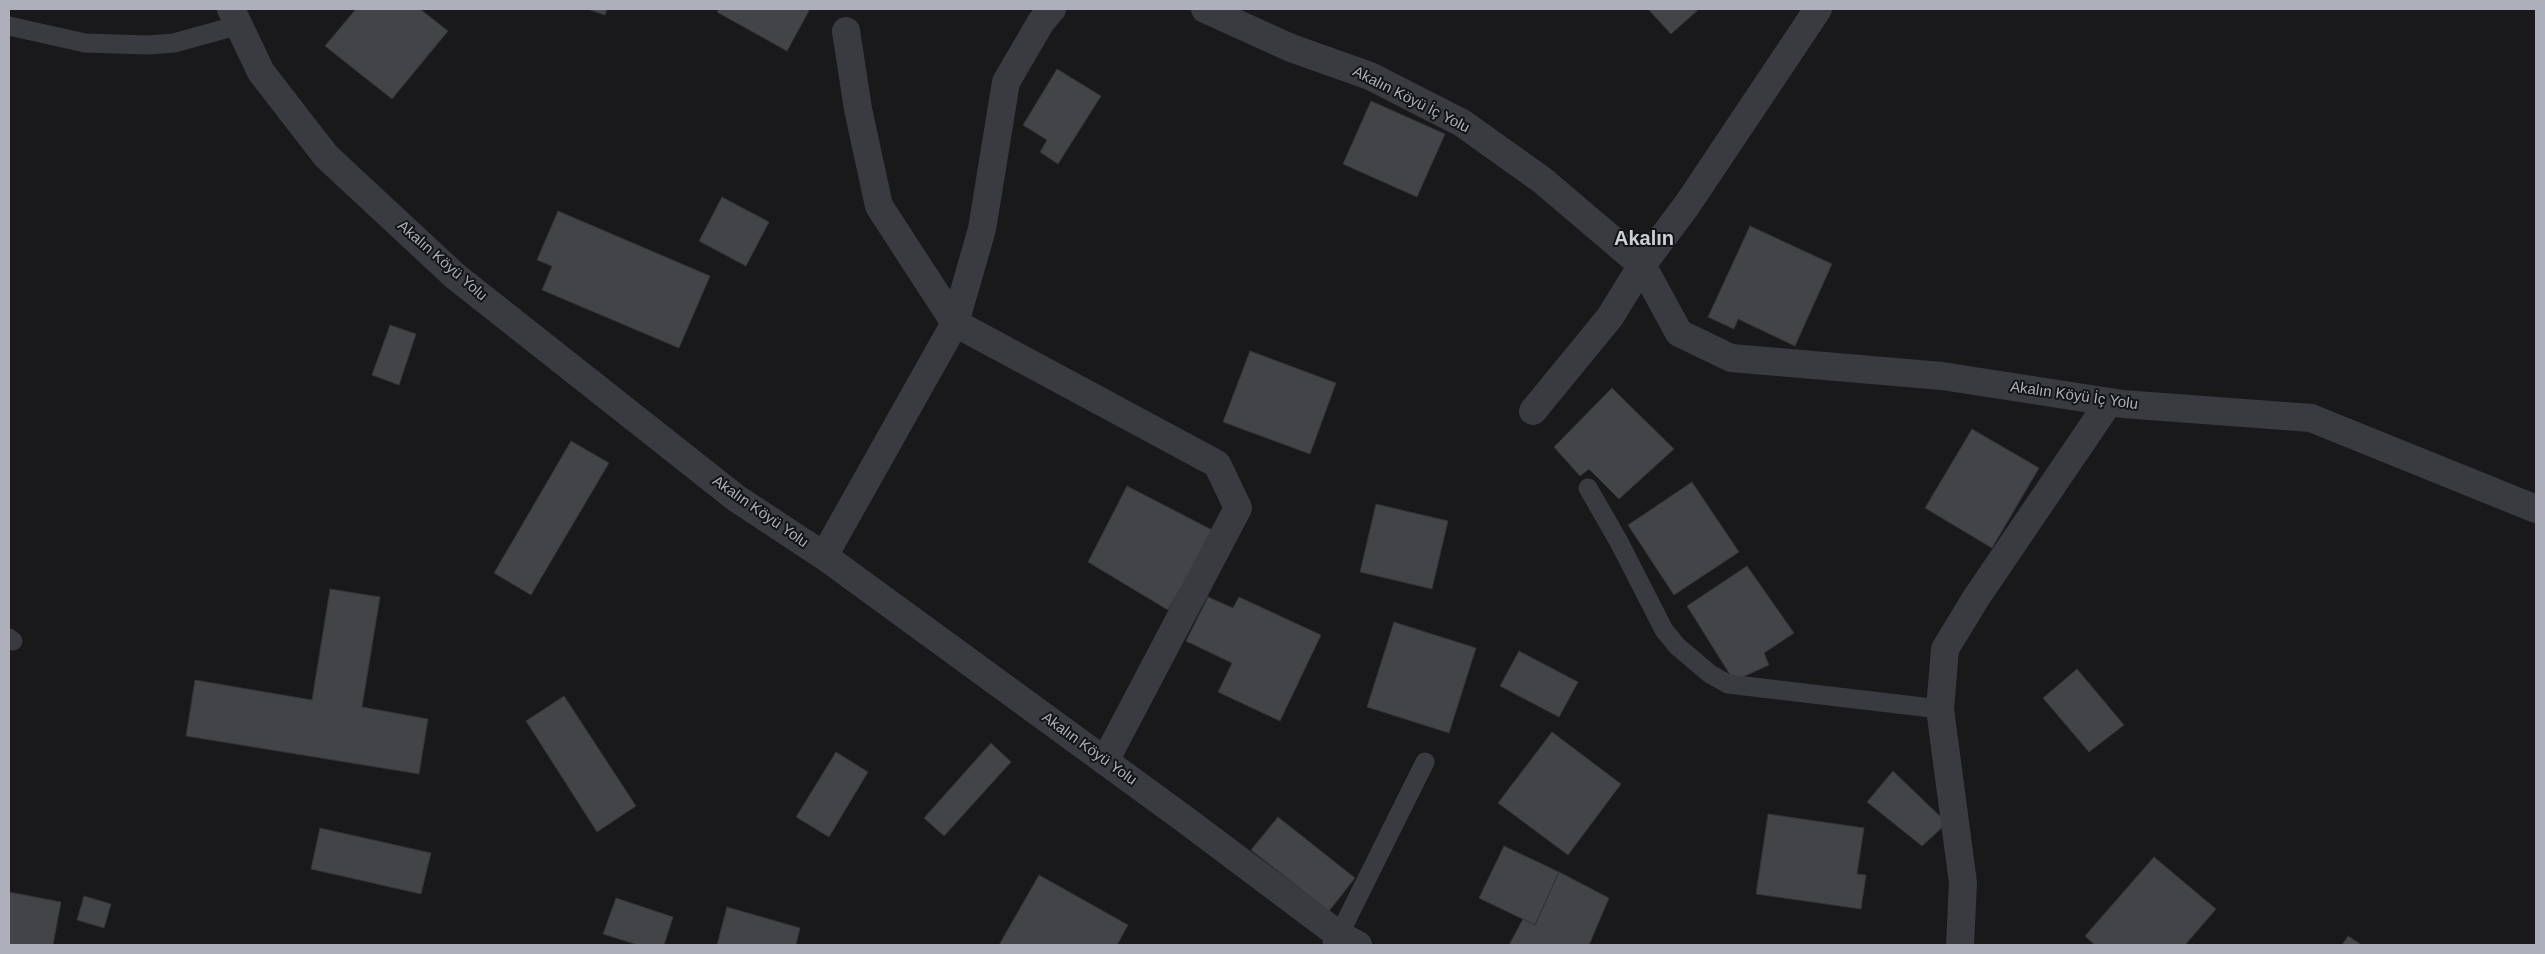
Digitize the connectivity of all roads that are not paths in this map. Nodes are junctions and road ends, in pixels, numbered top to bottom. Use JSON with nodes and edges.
{"nodes":[{"id":1,"x":1052,"y":9,"type":"edge"},
{"id":2,"x":1205,"y":9,"type":"edge"},
{"id":3,"x":1818,"y":9,"type":"edge"},
{"id":4,"x":235,"y":17,"type":"edge"},
{"id":5,"x":9,"y":26,"type":"edge"},
{"id":6,"x":846,"y":31,"type":"dead end"},
{"id":7,"x":1642,"y":265,"type":"junction"},
{"id":8,"x":956,"y":323,"type":"junction"},
{"id":9,"x":2109,"y":402,"type":"junction"},
{"id":10,"x":1534,"y":411,"type":"dead end"},
{"id":11,"x":1588,"y":488,"type":"dead end"},
{"id":12,"x":2536,"y":509,"type":"edge"},
{"id":13,"x":824,"y":556,"type":"junction"},
{"id":14,"x":1940,"y":709,"type":"junction"},
{"id":15,"x":1105,"y":761,"type":"junction"},
{"id":16,"x":1425,"y":762,"type":"dead end"},
{"id":17,"x":1342,"y":942,"type":"edge"},
{"id":18,"x":1960,"y":945,"type":"edge"}],
"edges":[{"from":1,"to":8,"type":"street"},
{"from":2,"to":7,"type":"street","name":"Akalın Köyü İç Yolu"},
{"from":3,"to":7,"type":"street"},
{"from":4,"to":5,"type":"lane"},
{"from":4,"to":13,"type":"street","name":"Akalın Köyü Yolu"},
{"from":6,"to":8,"type":"street"},
{"from":7,"to":9,"type":"street","name":"Akalın Köyü İç Yolu"},
{"from":7,"to":10,"type":"street"},
{"from":8,"to":13,"type":"street"},
{"from":8,"to":15,"type":"street"},
{"from":9,"to":12,"type":"street","name":"Akalın Köyü İç Yolu"},
{"from":9,"to":14,"type":"street"},
{"from":11,"to":14,"type":"lane"},
{"from":13,"to":15,"type":"street","name":"Akalın Köyü Yolu"},
{"from":14,"to":18,"type":"street"},
{"from":15,"to":17,"type":"street","name":"Akalın Köyü Yolu"},
{"from":16,"to":17,"type":"lane"}]}
